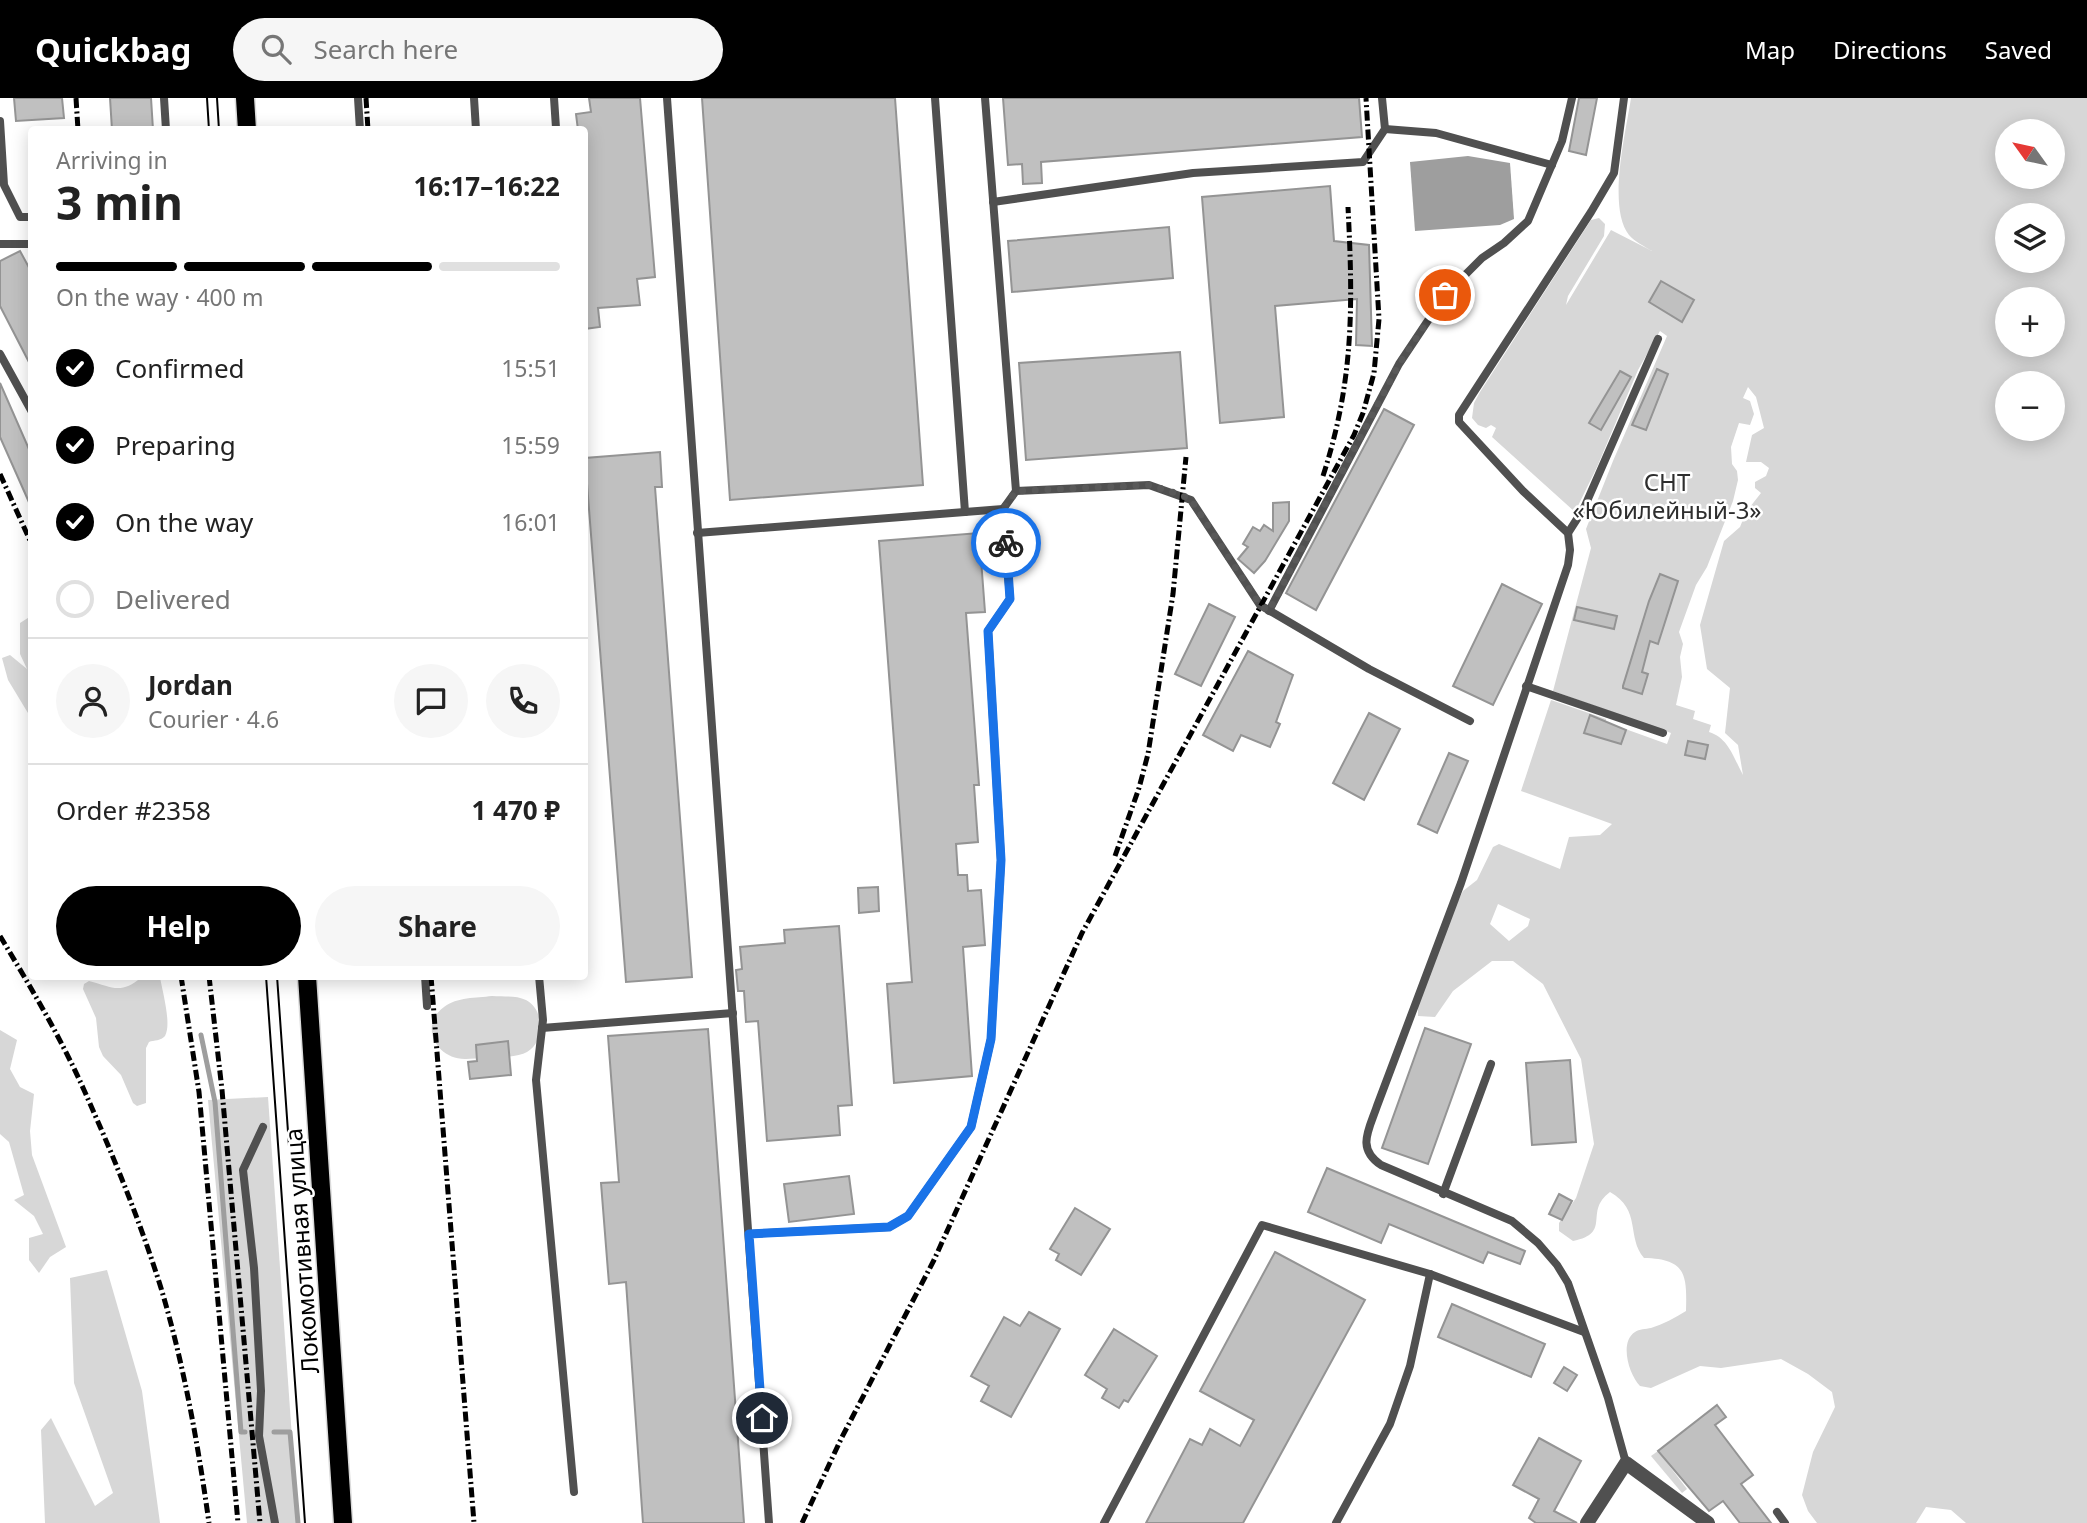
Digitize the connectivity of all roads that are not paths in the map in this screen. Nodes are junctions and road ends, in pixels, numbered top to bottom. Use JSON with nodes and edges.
{"nodes":[{"id":1,"x":164,"y":98,"type":"edge"},
{"id":2,"x":245,"y":98,"type":"edge"},
{"id":3,"x":358,"y":98,"type":"edge"},
{"id":4,"x":474,"y":98,"type":"edge"},
{"id":5,"x":554,"y":98,"type":"edge"},
{"id":6,"x":667,"y":98,"type":"edge"},
{"id":7,"x":936,"y":98,"type":"edge"},
{"id":8,"x":985,"y":98,"type":"edge"},
{"id":9,"x":1382,"y":98,"type":"edge"},
{"id":10,"x":1572,"y":98,"type":"edge"},
{"id":11,"x":1625,"y":98,"type":"edge"},
{"id":12,"x":0,"y":121,"type":"edge"},
{"id":13,"x":166,"y":126,"type":"edge"},
{"id":14,"x":247,"y":126,"type":"edge"},
{"id":15,"x":360,"y":126,"type":"edge"},
{"id":16,"x":476,"y":126,"type":"edge"},
{"id":17,"x":556,"y":126,"type":"edge"},
{"id":18,"x":1385,"y":129,"type":"junction"},
{"id":19,"x":1552,"y":165,"type":"junction"},
{"id":20,"x":993,"y":202,"type":"junction"},
{"id":21,"x":28,"y":217,"type":"edge"},
{"id":22,"x":0,"y":244,"type":"edge"},
{"id":23,"x":28,"y":244,"type":"edge"},
{"id":24,"x":1658,"y":339,"type":"dead end"},
{"id":25,"x":0,"y":354,"type":"edge"},
{"id":26,"x":28,"y":405,"type":"edge"},
{"id":27,"x":1016,"y":491,"type":"junction"},
{"id":28,"x":1003,"y":509,"type":"junction"},
{"id":29,"x":965,"y":512,"type":"junction"},
{"id":30,"x":697,"y":533,"type":"junction"},
{"id":31,"x":1568,"y":533,"type":"junction"},
{"id":32,"x":1269,"y":611,"type":"junction"},
{"id":33,"x":1526,"y":687,"type":"junction"},
{"id":34,"x":1470,"y":721,"type":"dead end"},
{"id":35,"x":1663,"y":733,"type":"dead end"},
{"id":36,"x":307,"y":980,"type":"edge"},
{"id":37,"x":425,"y":980,"type":"edge"},
{"id":38,"x":539,"y":980,"type":"edge"},
{"id":39,"x":427,"y":1006,"type":"dead end"},
{"id":40,"x":733,"y":1013,"type":"junction"},
{"id":41,"x":542,"y":1028,"type":"junction"},
{"id":42,"x":1490,"y":1064,"type":"dead end"},
{"id":43,"x":263,"y":1127,"type":"dead end"},
{"id":44,"x":1443,"y":1194,"type":"junction"},
{"id":45,"x":749,"y":1234,"type":"junction"},
{"id":46,"x":1430,"y":1274,"type":"junction"},
{"id":47,"x":1584,"y":1332,"type":"junction"},
{"id":48,"x":1626,"y":1463,"type":"junction"},
{"id":49,"x":574,"y":1492,"type":"dead end"},
{"id":50,"x":1777,"y":1512,"type":"dead end"},
{"id":51,"x":275,"y":1523,"type":"edge"},
{"id":52,"x":343,"y":1523,"type":"edge"},
{"id":53,"x":769,"y":1523,"type":"edge"},
{"id":54,"x":1104,"y":1523,"type":"edge"},
{"id":55,"x":1336,"y":1523,"type":"edge"},
{"id":56,"x":1587,"y":1523,"type":"edge"},
{"id":57,"x":1708,"y":1523,"type":"edge"},
{"id":58,"x":1785,"y":1523,"type":"edge"}],
"edges":[{"from":1,"to":13,"type":"lane"},
{"from":2,"to":14,"type":"main road"},
{"from":3,"to":15,"type":"lane"},
{"from":4,"to":16,"type":"lane"},
{"from":5,"to":17,"type":"lane"},
{"from":6,"to":30,"type":"lane"},
{"from":7,"to":29,"type":"lane"},
{"from":8,"to":20,"type":"lane"},
{"from":9,"to":18,"type":"lane"},
{"from":10,"to":19,"type":"lane"},
{"from":11,"to":31,"type":"lane"},
{"from":12,"to":21,"type":"lane"},
{"from":18,"to":19,"type":"lane"},
{"from":18,"to":20,"type":"lane"},
{"from":19,"to":32,"type":"lane"},
{"from":20,"to":27,"type":"lane"},
{"from":22,"to":23,"type":"lane"},
{"from":24,"to":31,"type":"lane"},
{"from":25,"to":26,"type":"lane"},
{"from":27,"to":28,"type":"lane"},
{"from":27,"to":32,"type":"lane"},
{"from":28,"to":29,"type":"lane"},
{"from":28,"to":45,"type":"lane"},
{"from":29,"to":30,"type":"lane"},
{"from":30,"to":40,"type":"lane"},
{"from":31,"to":33,"type":"lane"},
{"from":32,"to":34,"type":"lane"},
{"from":33,"to":35,"type":"lane"},
{"from":33,"to":44,"type":"lane"},
{"from":36,"to":52,"type":"main road","name":"Локомотивная улица"},
{"from":37,"to":39,"type":"lane"},
{"from":38,"to":41,"type":"lane"},
{"from":40,"to":41,"type":"lane"},
{"from":40,"to":45,"type":"lane"},
{"from":41,"to":49,"type":"lane"},
{"from":42,"to":44,"type":"lane"},
{"from":43,"to":51,"type":"lane"},
{"from":44,"to":47,"type":"lane"},
{"from":45,"to":53,"type":"lane"},
{"from":46,"to":47,"type":"lane"},
{"from":46,"to":54,"type":"lane"},
{"from":46,"to":55,"type":"lane"},
{"from":47,"to":48,"type":"lane"},
{"from":48,"to":56,"type":"street"},
{"from":48,"to":57,"type":"street"},
{"from":50,"to":58,"type":"lane"}]}
